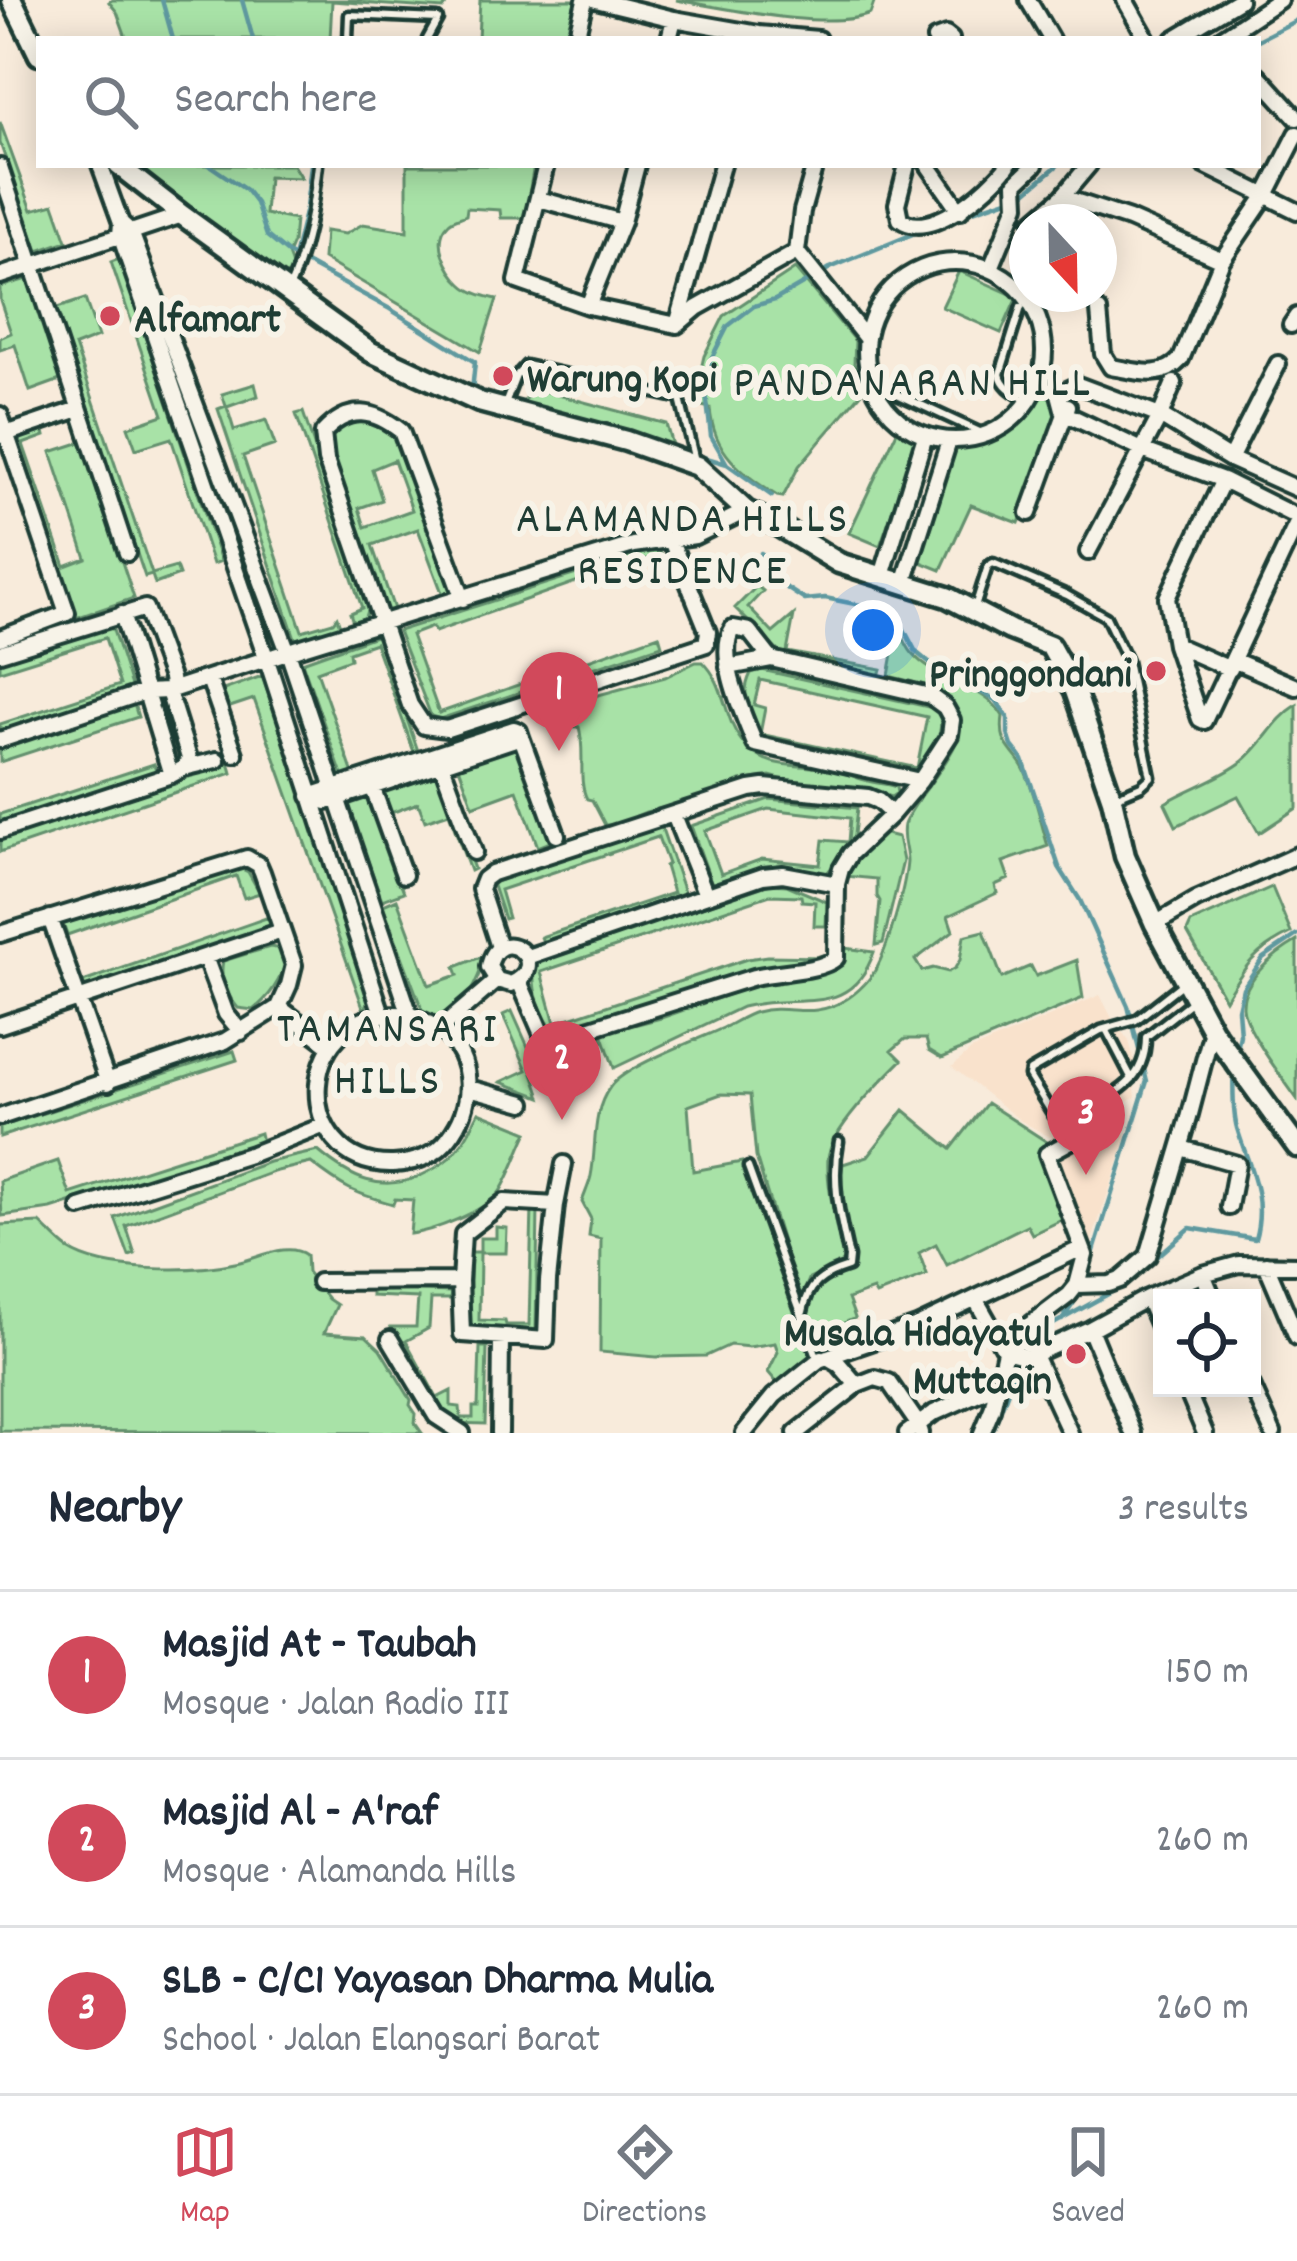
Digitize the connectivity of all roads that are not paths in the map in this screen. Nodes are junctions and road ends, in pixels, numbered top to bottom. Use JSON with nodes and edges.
{"nodes":[{"id":1,"x":585,"y":0,"type":"edge"},
{"id":2,"x":596,"y":0,"type":"edge"},
{"id":3,"x":1028,"y":0,"type":"edge"},
{"id":4,"x":1125,"y":0,"type":"edge"},
{"id":5,"x":1279,"y":0,"type":"edge"},
{"id":6,"x":1230,"y":2,"type":"edge"},
{"id":7,"x":10,"y":8,"type":"edge"},
{"id":8,"x":674,"y":19,"type":"junction"},
{"id":9,"x":1205,"y":19,"type":"junction"},
{"id":10,"x":348,"y":36,"type":"edge"},
{"id":11,"x":429,"y":36,"type":"edge"},
{"id":12,"x":577,"y":36,"type":"edge"},
{"id":13,"x":670,"y":36,"type":"edge"},
{"id":14,"x":758,"y":36,"type":"edge"},
{"id":15,"x":1049,"y":36,"type":"edge"},
{"id":16,"x":1145,"y":36,"type":"edge"},
{"id":17,"x":1181,"y":36,"type":"edge"},
{"id":18,"x":1215,"y":36,"type":"edge"},
{"id":19,"x":1222,"y":36,"type":"edge"},
{"id":20,"x":36,"y":50,"type":"edge"},
{"id":21,"x":1261,"y":78,"type":"edge"},
{"id":22,"x":1297,"y":118,"type":"edge"},
{"id":23,"x":1297,"y":134,"type":"edge"},
{"id":24,"x":0,"y":167,"type":"edge"},
{"id":25,"x":101,"y":168,"type":"edge"},
{"id":26,"x":122,"y":168,"type":"edge"},
{"id":27,"x":318,"y":168,"type":"edge"},
{"id":28,"x":545,"y":168,"type":"edge"},
{"id":29,"x":636,"y":168,"type":"edge"},
{"id":30,"x":721,"y":168,"type":"edge"},
{"id":31,"x":814,"y":168,"type":"edge"},
{"id":32,"x":906,"y":168,"type":"edge"},
{"id":33,"x":930,"y":168,"type":"edge"},
{"id":34,"x":1005,"y":168,"type":"edge"},
{"id":35,"x":1032,"y":168,"type":"edge"},
{"id":36,"x":1086,"y":168,"type":"edge"},
{"id":37,"x":1210,"y":168,"type":"edge"},
{"id":38,"x":1266,"y":195,"type":"junction"},
{"id":39,"x":1062,"y":196,"type":"junction"},
{"id":40,"x":538,"y":200,"type":"junction"},
{"id":41,"x":1053,"y":204,"type":"edge"},
{"id":42,"x":960,"y":211,"type":"junction"},
{"id":43,"x":1297,"y":212,"type":"edge"},
{"id":44,"x":182,"y":215,"type":"junction"},
{"id":45,"x":622,"y":222,"type":"junction"},
{"id":46,"x":124,"y":230,"type":"junction"},
{"id":47,"x":1009,"y":236,"type":"edge"},
{"id":48,"x":1006,"y":238,"type":"junction"},
{"id":49,"x":797,"y":252,"type":"junction"},
{"id":50,"x":1222,"y":260,"type":"junction"},
{"id":51,"x":31,"y":265,"type":"junction"},
{"id":52,"x":991,"y":268,"type":"junction"},
{"id":53,"x":0,"y":276,"type":"edge"},
{"id":54,"x":288,"y":293,"type":"junction"},
{"id":55,"x":588,"y":306,"type":"junction"},
{"id":56,"x":1019,"y":312,"type":"edge"},
{"id":57,"x":1099,"y":312,"type":"edge"},
{"id":58,"x":677,"y":325,"type":"junction"},
{"id":59,"x":865,"y":337,"type":"junction"},
{"id":60,"x":1278,"y":364,"type":"dead end"},
{"id":61,"x":869,"y":381,"type":"junction"},
{"id":62,"x":1174,"y":383,"type":"dead end"},
{"id":63,"x":1078,"y":385,"type":"junction"},
{"id":64,"x":1037,"y":387,"type":"junction"},
{"id":65,"x":1059,"y":394,"type":"junction"},
{"id":66,"x":1029,"y":402,"type":"junction"},
{"id":67,"x":505,"y":404,"type":"junction"},
{"id":68,"x":80,"y":409,"type":"junction"},
{"id":69,"x":1064,"y":413,"type":"junction"},
{"id":70,"x":0,"y":415,"type":"edge"},
{"id":71,"x":1160,"y":416,"type":"junction"},
{"id":72,"x":3,"y":435,"type":"edge"},
{"id":73,"x":986,"y":435,"type":"junction"},
{"id":74,"x":925,"y":436,"type":"junction"},
{"id":75,"x":949,"y":441,"type":"junction"},
{"id":76,"x":1142,"y":450,"type":"junction"},
{"id":77,"x":1230,"y":459,"type":"junction"},
{"id":78,"x":695,"y":462,"type":"junction"},
{"id":79,"x":1222,"y":480,"type":"junction"},
{"id":80,"x":1297,"y":489,"type":"edge"},
{"id":81,"x":746,"y":511,"type":"junction"},
{"id":82,"x":1029,"y":513,"type":"dead end"},
{"id":83,"x":1297,"y":520,"type":"edge"},
{"id":84,"x":670,"y":538,"type":"junction"},
{"id":85,"x":1088,"y":551,"type":"dead end"},
{"id":86,"x":128,"y":553,"type":"dead end"},
{"id":87,"x":882,"y":577,"type":"junction"},
{"id":88,"x":904,"y":584,"type":"junction"},
{"id":89,"x":463,"y":599,"type":"junction"},
{"id":90,"x":974,"y":612,"type":"junction"},
{"id":91,"x":122,"y":614,"type":"junction"},
{"id":92,"x":383,"y":623,"type":"junction"},
{"id":93,"x":0,"y":638,"type":"edge"},
{"id":94,"x":1175,"y":645,"type":"junction"},
{"id":95,"x":288,"y":652,"type":"junction"},
{"id":96,"x":0,"y":653,"type":"edge"},
{"id":97,"x":771,"y":659,"type":"junction"},
{"id":98,"x":267,"y":660,"type":"junction"},
{"id":99,"x":1232,"y":665,"type":"junction"},
{"id":100,"x":728,"y":667,"type":"junction"},
{"id":101,"x":209,"y":679,"type":"junction"},
{"id":102,"x":1296,"y":687,"type":"edge"},
{"id":103,"x":169,"y":691,"type":"junction"},
{"id":104,"x":145,"y":692,"type":"junction"},
{"id":105,"x":521,"y":737,"type":"junction"},
{"id":106,"x":0,"y":740,"type":"edge"},
{"id":107,"x":235,"y":754,"type":"dead end"},
{"id":108,"x":217,"y":760,"type":"dead end"},
{"id":109,"x":442,"y":765,"type":"junction"},
{"id":110,"x":177,"y":772,"type":"junction"},
{"id":111,"x":920,"y":781,"type":"junction"},
{"id":112,"x":372,"y":786,"type":"junction"},
{"id":113,"x":334,"y":794,"type":"junction"},
{"id":114,"x":1112,"y":799,"type":"junction"},
{"id":115,"x":311,"y":801,"type":"junction"},
{"id":116,"x":892,"y":814,"type":"junction"},
{"id":117,"x":674,"y":815,"type":"junction"},
{"id":118,"x":0,"y":830,"type":"edge"},
{"id":119,"x":557,"y":836,"type":"dead end"},
{"id":120,"x":474,"y":852,"type":"dead end"},
{"id":121,"x":1297,"y":855,"type":"edge"},
{"id":122,"x":404,"y":875,"type":"dead end"},
{"id":123,"x":837,"y":884,"type":"junction"},
{"id":124,"x":706,"y":895,"type":"junction"},
{"id":125,"x":50,"y":918,"type":"junction"},
{"id":126,"x":1155,"y":924,"type":"junction"},
{"id":127,"x":282,"y":931,"type":"junction"},
{"id":128,"x":0,"y":934,"type":"edge"},
{"id":129,"x":500,"y":947,"type":"junction"},
{"id":130,"x":206,"y":957,"type":"junction"},
{"id":131,"x":527,"y":957,"type":"junction"},
{"id":132,"x":497,"y":980,"type":"junction"},
{"id":133,"x":519,"y":981,"type":"junction"},
{"id":134,"x":1190,"y":990,"type":"junction"},
{"id":135,"x":78,"y":998,"type":"junction"},
{"id":136,"x":279,"y":1007,"type":"junction"},
{"id":137,"x":382,"y":1013,"type":"junction"},
{"id":138,"x":410,"y":1015,"type":"junction"},
{"id":139,"x":0,"y":1025,"type":"edge"},
{"id":140,"x":1106,"y":1028,"type":"junction"},
{"id":141,"x":440,"y":1029,"type":"junction"},
{"id":142,"x":1212,"y":1030,"type":"junction"},
{"id":143,"x":241,"y":1032,"type":"junction"},
{"id":144,"x":329,"y":1045,"type":"junction"},
{"id":145,"x":1132,"y":1079,"type":"junction"},
{"id":146,"x":108,"y":1083,"type":"junction"},
{"id":147,"x":470,"y":1088,"type":"junction"},
{"id":148,"x":524,"y":1102,"type":"dead end"},
{"id":149,"x":0,"y":1117,"type":"edge"},
{"id":150,"x":1111,"y":1119,"type":"dead end"},
{"id":151,"x":325,"y":1125,"type":"junction"},
{"id":152,"x":839,"y":1142,"type":"dead end"},
{"id":153,"x":1297,"y":1147,"type":"edge"},
{"id":154,"x":1181,"y":1148,"type":"junction"},
{"id":155,"x":564,"y":1164,"type":"dead end"},
{"id":156,"x":748,"y":1167,"type":"dead end"},
{"id":157,"x":556,"y":1204,"type":"junction"},
{"id":158,"x":1229,"y":1207,"type":"dead end"},
{"id":159,"x":80,"y":1208,"type":"dead end"},
{"id":160,"x":1082,"y":1248,"type":"junction"},
{"id":161,"x":1266,"y":1264,"type":"junction"},
{"id":162,"x":1297,"y":1265,"type":"edge"},
{"id":163,"x":1203,"y":1274,"type":"junction"},
{"id":164,"x":460,"y":1281,"type":"junction"},
{"id":165,"x":319,"y":1282,"type":"dead end"},
{"id":166,"x":1084,"y":1285,"type":"junction"},
{"id":167,"x":1210,"y":1289,"type":"edge"},
{"id":168,"x":1147,"y":1298,"type":"junction"},
{"id":169,"x":976,"y":1300,"type":"junction"},
{"id":170,"x":1153,"y":1312,"type":"edge"},
{"id":171,"x":802,"y":1315,"type":"junction"},
{"id":172,"x":1090,"y":1329,"type":"junction"},
{"id":173,"x":500,"y":1337,"type":"junction"},
{"id":174,"x":1297,"y":1337,"type":"edge"},
{"id":175,"x":390,"y":1339,"type":"dead end"},
{"id":176,"x":1006,"y":1350,"type":"junction"},
{"id":177,"x":1031,"y":1356,"type":"junction"},
{"id":178,"x":823,"y":1359,"type":"junction"},
{"id":179,"x":857,"y":1385,"type":"junction"},
{"id":180,"x":985,"y":1390,"type":"dead end"},
{"id":181,"x":1190,"y":1397,"type":"edge"},
{"id":182,"x":1257,"y":1397,"type":"edge"},
{"id":183,"x":915,"y":1430,"type":"edge"},
{"id":184,"x":461,"y":1433,"type":"edge"},
{"id":185,"x":500,"y":1433,"type":"edge"},
{"id":186,"x":744,"y":1433,"type":"edge"},
{"id":187,"x":796,"y":1433,"type":"edge"},
{"id":188,"x":982,"y":1433,"type":"edge"},
{"id":189,"x":1070,"y":1433,"type":"edge"},
{"id":190,"x":1133,"y":1433,"type":"edge"},
{"id":191,"x":1205,"y":1433,"type":"edge"},
{"id":192,"x":1273,"y":1433,"type":"edge"}],
"edges":[{"from":1,"to":12,"type":"street"},
{"from":2,"to":8,"type":"street"},
{"from":3,"to":15,"type":"street"},
{"from":4,"to":16,"type":"street"},
{"from":5,"to":19,"type":"street"},
{"from":6,"to":9,"type":"street"},
{"from":7,"to":20,"type":"main road"},
{"from":8,"to":13,"type":"street"},
{"from":8,"to":14,"type":"street"},
{"from":9,"to":17,"type":"street"},
{"from":9,"to":18,"type":"street"},
{"from":10,"to":11,"type":"lane"},
{"from":21,"to":22,"type":"street"},
{"from":23,"to":38,"type":"street"},
{"from":24,"to":51,"type":"street"},
{"from":25,"to":46,"type":"street"},
{"from":26,"to":44,"type":"main road"},
{"from":27,"to":54,"type":"lane"},
{"from":28,"to":40,"type":"street"},
{"from":29,"to":45,"type":"street"},
{"from":30,"to":58,"type":"street"},
{"from":31,"to":49,"type":"street"},
{"from":32,"to":42,"type":"street"},
{"from":33,"to":42,"type":"street"},
{"from":34,"to":42,"type":"street"},
{"from":35,"to":48,"type":"street"},
{"from":36,"to":39,"type":"street"},
{"from":37,"to":38,"type":"street"},
{"from":38,"to":43,"type":"street"},
{"from":38,"to":50,"type":"street"},
{"from":39,"to":41,"type":"street"},
{"from":39,"to":50,"type":"street"},
{"from":40,"to":45,"type":"street"},
{"from":40,"to":55,"type":"street"},
{"from":44,"to":46,"type":"street"},
{"from":44,"to":54,"type":"main road"},
{"from":45,"to":55,"type":"street"},
{"from":46,"to":51,"type":"street"},
{"from":46,"to":95,"type":"street"},
{"from":46,"to":98,"type":"street"},
{"from":47,"to":48,"type":"street"},
{"from":48,"to":52,"type":"street"},
{"from":49,"to":58,"type":"street"},
{"from":49,"to":59,"type":"street"},
{"from":50,"to":57,"type":"street"},
{"from":51,"to":53,"type":"street"},
{"from":51,"to":68,"type":"street"},
{"from":52,"to":59,"type":"street"},
{"from":52,"to":64,"type":"street"},
{"from":54,"to":67,"type":"main road"},
{"from":55,"to":58,"type":"street"},
{"from":56,"to":66,"type":"lane"},
{"from":59,"to":61,"type":"street"},
{"from":60,"to":77,"type":"street"},
{"from":61,"to":73,"type":"lane"},
{"from":61,"to":74,"type":"street"},
{"from":62,"to":71,"type":"street"},
{"from":63,"to":65,"type":"street"},
{"from":63,"to":69,"type":"street"},
{"from":63,"to":71,"type":"street"},
{"from":64,"to":65,"type":"street"},
{"from":64,"to":66,"type":"street"},
{"from":65,"to":69,"type":"street"},
{"from":66,"to":73,"type":"street"},
{"from":67,"to":78,"type":"main road"},
{"from":67,"to":78,"type":"lane"},
{"from":68,"to":72,"type":"street"},
{"from":68,"to":86,"type":"street"},
{"from":69,"to":76,"type":"street"},
{"from":69,"to":82,"type":"street"},
{"from":70,"to":72,"type":"street"},
{"from":71,"to":76,"type":"street"},
{"from":71,"to":77,"type":"street"},
{"from":72,"to":93,"type":"street"},
{"from":73,"to":75,"type":"street"},
{"from":74,"to":75,"type":"street"},
{"from":74,"to":87,"type":"street"},
{"from":75,"to":88,"type":"street"},
{"from":76,"to":79,"type":"street"},
{"from":76,"to":85,"type":"street"},
{"from":77,"to":80,"type":"street"},
{"from":78,"to":81,"type":"main road"},
{"from":79,"to":83,"type":"street"},
{"from":79,"to":94,"type":"street"},
{"from":81,"to":84,"type":"street"},
{"from":81,"to":87,"type":"main road"},
{"from":83,"to":99,"type":"street"},
{"from":84,"to":89,"type":"street"},
{"from":84,"to":92,"type":"street"},
{"from":87,"to":88,"type":"main road"},
{"from":88,"to":90,"type":"main road"},
{"from":89,"to":92,"type":"street"},
{"from":89,"to":92,"type":"street"},
{"from":90,"to":114,"type":"main road"},
{"from":90,"to":114,"type":"lane"},
{"from":91,"to":96,"type":"street"},
{"from":91,"to":103,"type":"street"},
{"from":91,"to":104,"type":"street"},
{"from":92,"to":95,"type":"street"},
{"from":94,"to":99,"type":"street"},
{"from":94,"to":99,"type":"street"},
{"from":95,"to":98,"type":"street"},
{"from":95,"to":113,"type":"street"},
{"from":97,"to":100,"type":"street"},
{"from":97,"to":100,"type":"street"},
{"from":97,"to":111,"type":"street"},
{"from":98,"to":101,"type":"street"},
{"from":98,"to":115,"type":"street"},
{"from":99,"to":102,"type":"street"},
{"from":100,"to":111,"type":"street"},
{"from":101,"to":103,"type":"street"},
{"from":101,"to":107,"type":"street"},
{"from":103,"to":104,"type":"street"},
{"from":103,"to":110,"type":"street"},
{"from":104,"to":106,"type":"street"},
{"from":104,"to":110,"type":"street"},
{"from":105,"to":109,"type":"street"},
{"from":105,"to":113,"type":"street"},
{"from":105,"to":119,"type":"street"},
{"from":108,"to":110,"type":"street"},
{"from":109,"to":112,"type":"street"},
{"from":109,"to":120,"type":"street"},
{"from":110,"to":118,"type":"street"},
{"from":111,"to":116,"type":"street"},
{"from":112,"to":113,"type":"street"},
{"from":112,"to":122,"type":"street"},
{"from":113,"to":115,"type":"street"},
{"from":113,"to":138,"type":"street"},
{"from":114,"to":126,"type":"main road"},
{"from":115,"to":137,"type":"street"},
{"from":116,"to":117,"type":"street"},
{"from":116,"to":123,"type":"street"},
{"from":117,"to":124,"type":"street"},
{"from":117,"to":129,"type":"street"},
{"from":121,"to":126,"type":"street"},
{"from":123,"to":124,"type":"street"},
{"from":123,"to":133,"type":"street"},
{"from":124,"to":131,"type":"street"},
{"from":125,"to":127,"type":"street"},
{"from":125,"to":128,"type":"street"},
{"from":125,"to":135,"type":"street"},
{"from":126,"to":134,"type":"main road"},
{"from":127,"to":130,"type":"street"},
{"from":127,"to":136,"type":"street"},
{"from":129,"to":131,"type":"street"},
{"from":129,"to":132,"type":"street"},
{"from":130,"to":135,"type":"street"},
{"from":130,"to":143,"type":"street"},
{"from":131,"to":133,"type":"street"},
{"from":132,"to":133,"type":"street"},
{"from":132,"to":141,"type":"street"},
{"from":134,"to":140,"type":"lane"},
{"from":134,"to":142,"type":"main road"},
{"from":134,"to":145,"type":"lane"},
{"from":135,"to":139,"type":"street"},
{"from":135,"to":146,"type":"street"},
{"from":136,"to":143,"type":"street"},
{"from":136,"to":144,"type":"street"},
{"from":137,"to":138,"type":"street"},
{"from":137,"to":144,"type":"street"},
{"from":138,"to":141,"type":"street"},
{"from":140,"to":145,"type":"lane"},
{"from":140,"to":145,"type":"lane"},
{"from":141,"to":147,"type":"street"},
{"from":142,"to":153,"type":"main road"},
{"from":142,"to":154,"type":"street"},
{"from":143,"to":146,"type":"street"},
{"from":144,"to":151,"type":"street"},
{"from":146,"to":149,"type":"street"},
{"from":147,"to":148,"type":"street"},
{"from":147,"to":151,"type":"street"},
{"from":150,"to":160,"type":"street"},
{"from":151,"to":159,"type":"street"},
{"from":152,"to":171,"type":"lane"},
{"from":154,"to":158,"type":"street"},
{"from":154,"to":166,"type":"street"},
{"from":155,"to":157,"type":"street"},
{"from":156,"to":171,"type":"lane"},
{"from":157,"to":164,"type":"street"},
{"from":157,"to":173,"type":"street"},
{"from":160,"to":166,"type":"street"},
{"from":160,"to":169,"type":"street"},
{"from":161,"to":162,"type":"street"},
{"from":161,"to":163,"type":"street"},
{"from":161,"to":174,"type":"street"},
{"from":163,"to":167,"type":"street"},
{"from":163,"to":168,"type":"street"},
{"from":164,"to":165,"type":"street"},
{"from":164,"to":173,"type":"street"},
{"from":166,"to":176,"type":"street"},
{"from":168,"to":170,"type":"street"},
{"from":168,"to":172,"type":"street"},
{"from":169,"to":176,"type":"street"},
{"from":169,"to":178,"type":"street"},
{"from":171,"to":178,"type":"lane"},
{"from":172,"to":177,"type":"street"},
{"from":172,"to":190,"type":"street"},
{"from":173,"to":185,"type":"street"},
{"from":175,"to":184,"type":"street"},
{"from":176,"to":177,"type":"street"},
{"from":176,"to":188,"type":"street"},
{"from":177,"to":189,"type":"street"},
{"from":178,"to":179,"type":"street"},
{"from":178,"to":186,"type":"street"},
{"from":179,"to":183,"type":"street"},
{"from":179,"to":187,"type":"street"},
{"from":180,"to":183,"type":"street"},
{"from":181,"to":191,"type":"street"},
{"from":182,"to":192,"type":"street"}]}
